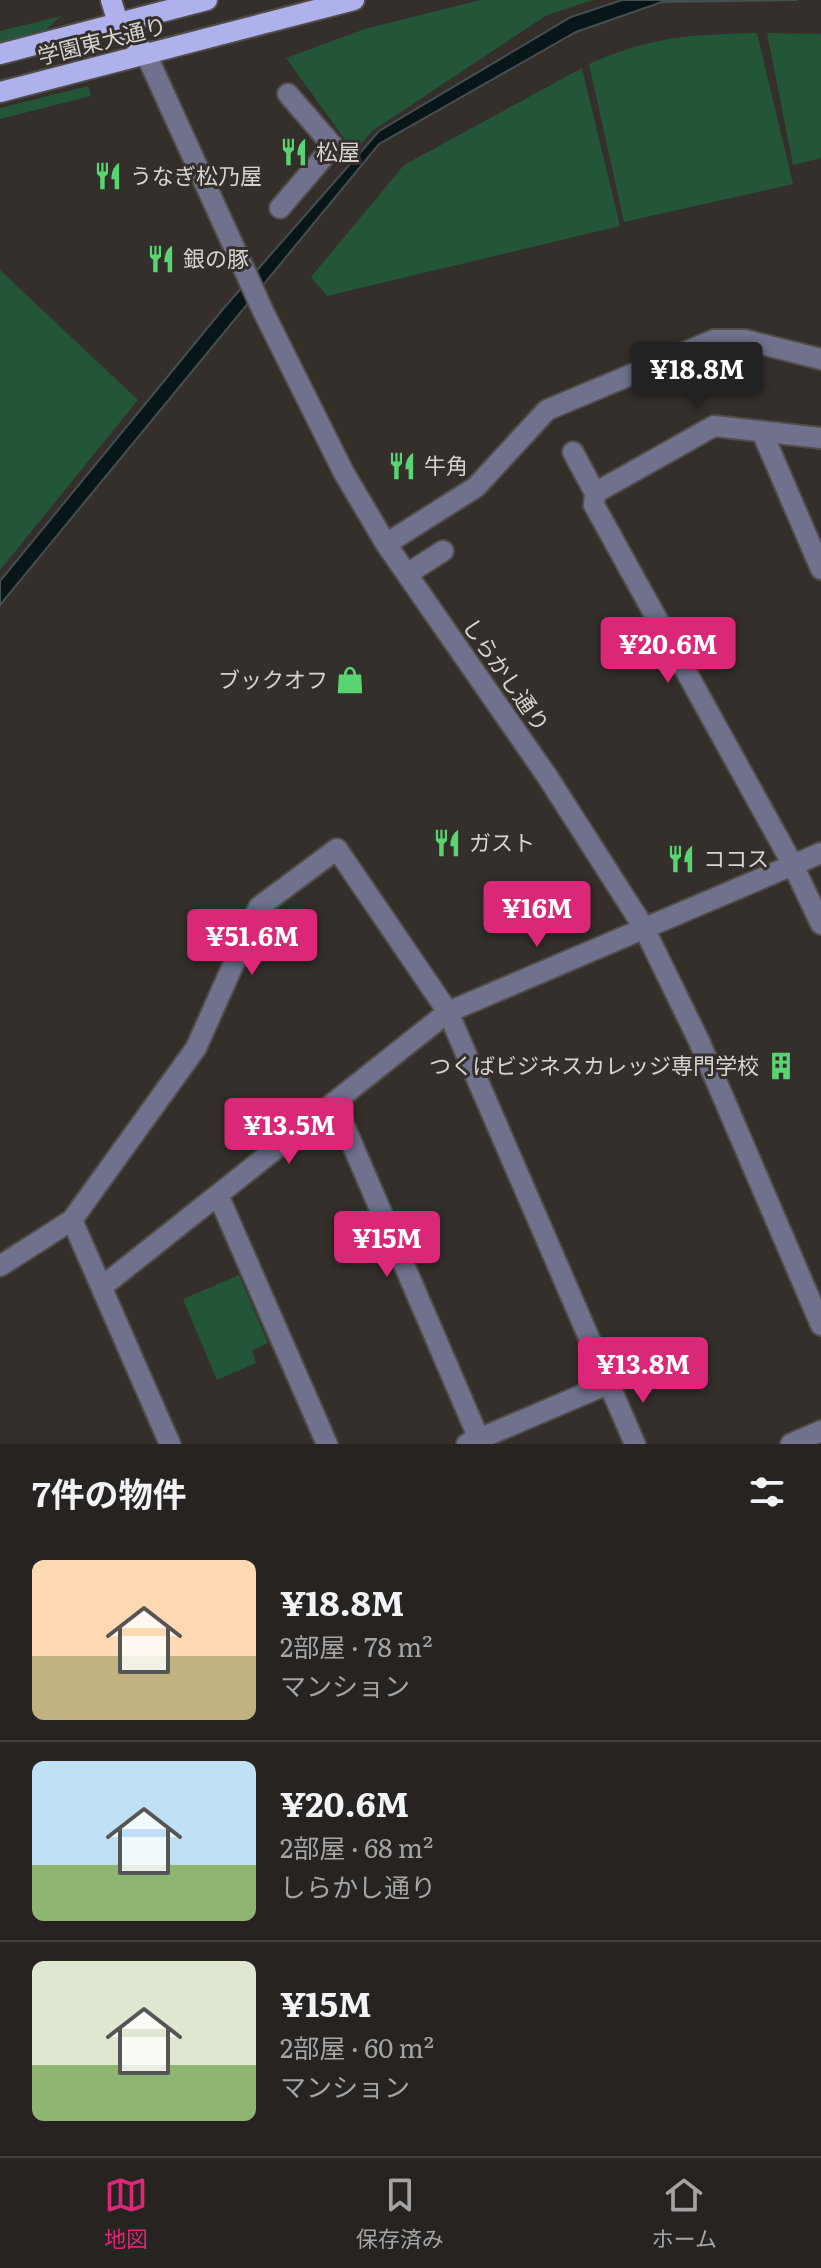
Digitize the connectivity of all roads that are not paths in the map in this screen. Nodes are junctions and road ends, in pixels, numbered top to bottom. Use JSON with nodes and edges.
{"nodes":[{"id":1,"x":111,"y":0,"type":"edge"},
{"id":2,"x":207,"y":0,"type":"edge"},
{"id":3,"x":354,"y":0,"type":"edge"},
{"id":4,"x":138,"y":8,"type":"edge"},
{"id":5,"x":118,"y":23,"type":"junction"},
{"id":6,"x":0,"y":54,"type":"edge"},
{"id":7,"x":146,"y":54,"type":"junction"},
{"id":8,"x":0,"y":92,"type":"edge"},
{"id":9,"x":288,"y":94,"type":"dead end"},
{"id":10,"x":280,"y":208,"type":"dead end"},
{"id":11,"x":821,"y":359,"type":"edge"},
{"id":12,"x":762,"y":432,"type":"junction"},
{"id":13,"x":821,"y":438,"type":"edge"},
{"id":14,"x":573,"y":452,"type":"dead end"},
{"id":15,"x":595,"y":493,"type":"junction"},
{"id":16,"x":386,"y":544,"type":"junction"},
{"id":17,"x":443,"y":551,"type":"dead end"},
{"id":18,"x":821,"y":569,"type":"edge"},
{"id":19,"x":407,"y":574,"type":"junction"},
{"id":20,"x":821,"y":853,"type":"edge"},
{"id":21,"x":793,"y":865,"type":"junction"},
{"id":22,"x":821,"y":924,"type":"edge"},
{"id":23,"x":643,"y":926,"type":"junction"},
{"id":24,"x":448,"y":1012,"type":"junction"},
{"id":25,"x":334,"y":1102,"type":"junction"},
{"id":26,"x":218,"y":1195,"type":"junction"},
{"id":27,"x":72,"y":1220,"type":"junction"},
{"id":28,"x":0,"y":1266,"type":"edge"},
{"id":29,"x":103,"y":1286,"type":"junction"},
{"id":30,"x":821,"y":1325,"type":"edge"},
{"id":31,"x":610,"y":1383,"type":"junction"},
{"id":32,"x":821,"y":1431,"type":"edge"},
{"id":33,"x":473,"y":1441,"type":"edge"},
{"id":34,"x":170,"y":1444,"type":"edge"},
{"id":35,"x":327,"y":1444,"type":"edge"},
{"id":36,"x":635,"y":1444,"type":"edge"},
{"id":37,"x":791,"y":1444,"type":"edge"}],
"edges":[{"from":1,"to":5,"type":"main road"},
{"from":2,"to":4,"type":"main road","name":"学園東大通り"},
{"from":3,"to":7,"type":"main road","name":"学園東大通り"},
{"from":4,"to":5,"type":"main road","name":"学園東大通り"},
{"from":4,"to":7,"type":"main road"},
{"from":5,"to":6,"type":"main road","name":"学園東大通り"},
{"from":5,"to":7,"type":"main road"},
{"from":7,"to":8,"type":"main road","name":"学園東大通り"},
{"from":7,"to":16,"type":"street","name":"しらかし通り"},
{"from":9,"to":10,"type":"street"},
{"from":11,"to":16,"type":"street"},
{"from":12,"to":13,"type":"street"},
{"from":12,"to":15,"type":"street"},
{"from":12,"to":18,"type":"street"},
{"from":14,"to":15,"type":"street"},
{"from":15,"to":21,"type":"street"},
{"from":16,"to":19,"type":"street","name":"しらかし通り"},
{"from":17,"to":19,"type":"street"},
{"from":19,"to":23,"type":"street","name":"しらかし通り"},
{"from":20,"to":21,"type":"street"},
{"from":21,"to":22,"type":"street"},
{"from":21,"to":23,"type":"street"},
{"from":23,"to":24,"type":"street"},
{"from":23,"to":30,"type":"street","name":"しらかし通り"},
{"from":24,"to":25,"type":"street"},
{"from":24,"to":27,"type":"street"},
{"from":24,"to":31,"type":"street"},
{"from":25,"to":26,"type":"street"},
{"from":25,"to":33,"type":"street"},
{"from":26,"to":29,"type":"street"},
{"from":26,"to":35,"type":"street"},
{"from":27,"to":28,"type":"street"},
{"from":27,"to":29,"type":"street"},
{"from":29,"to":34,"type":"street"},
{"from":31,"to":33,"type":"street"},
{"from":31,"to":36,"type":"street"},
{"from":32,"to":37,"type":"street"}]}
